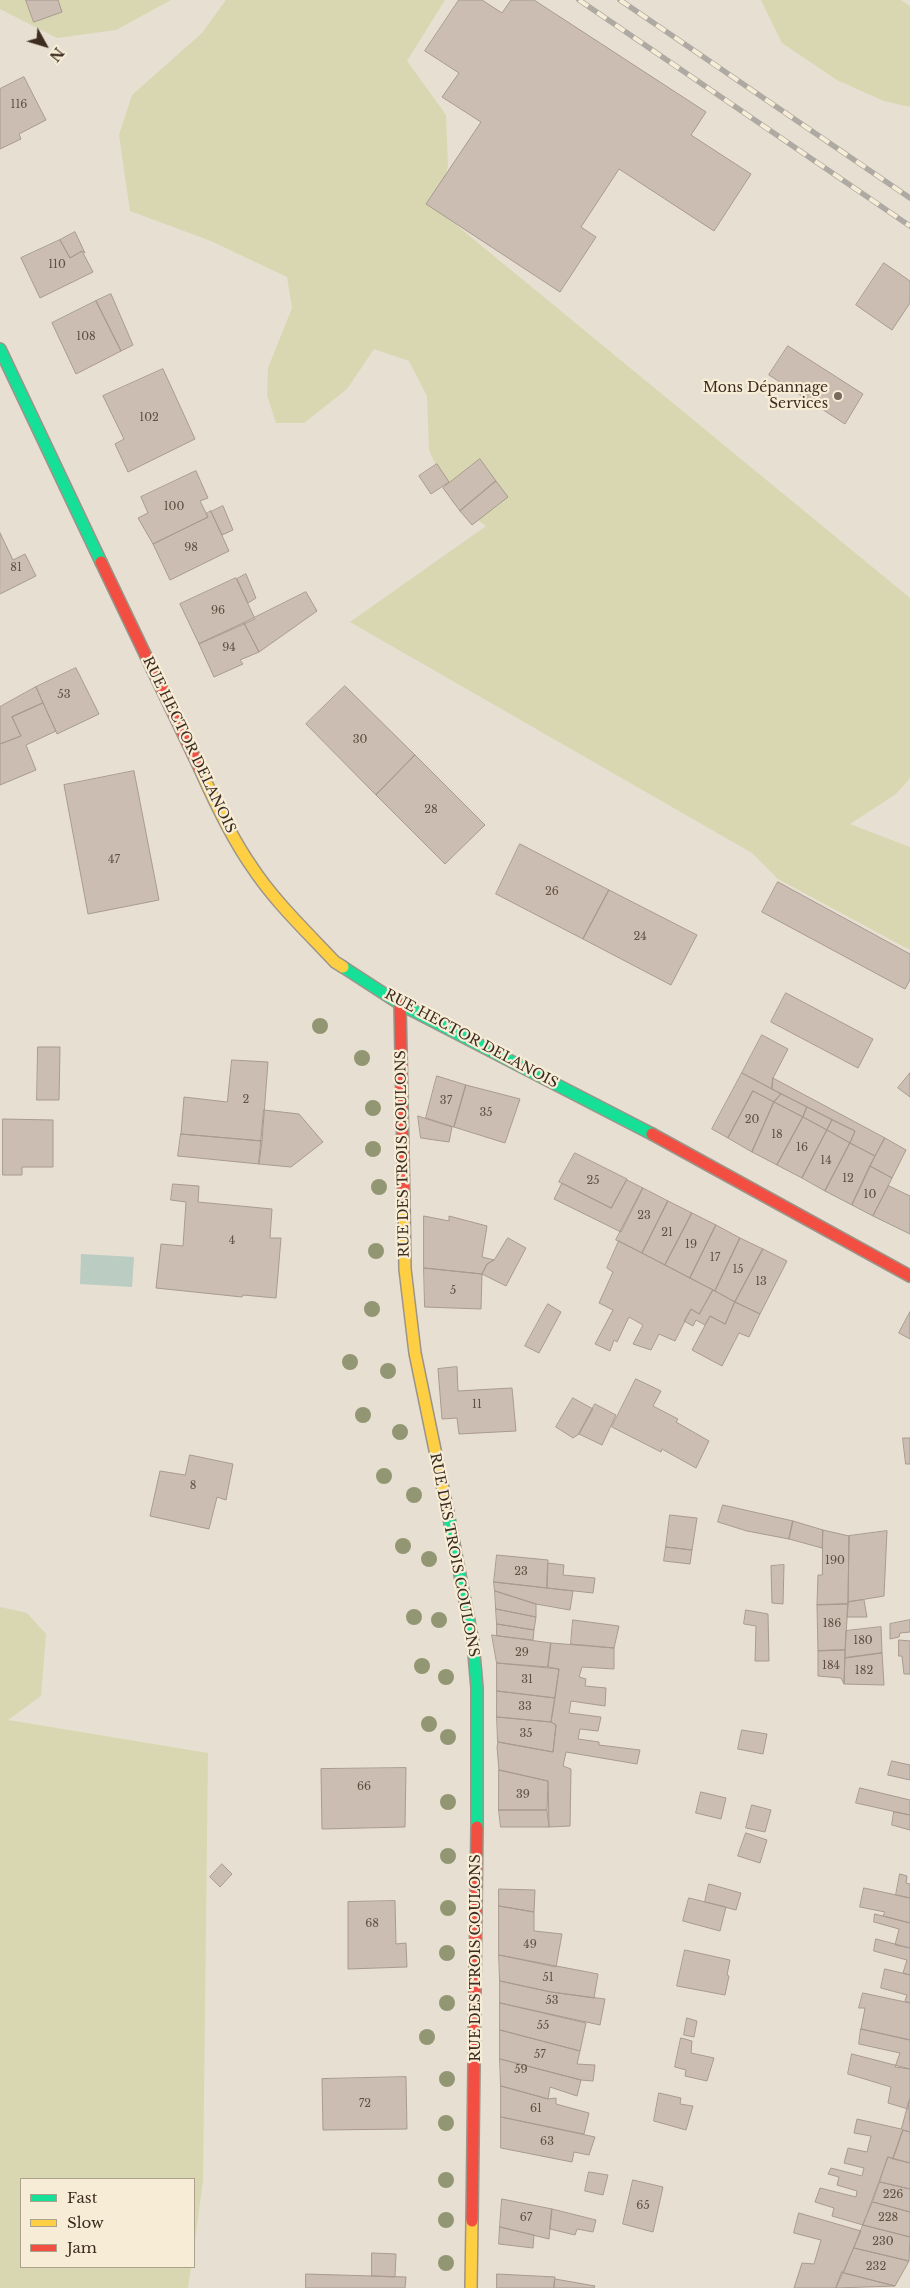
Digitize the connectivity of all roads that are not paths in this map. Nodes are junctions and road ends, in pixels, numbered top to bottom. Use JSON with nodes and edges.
{"nodes":[{"id":1,"x":0,"y":349,"type":"edge"},
{"id":2,"x":400,"y":1004,"type":"junction"},
{"id":3,"x":910,"y":1276,"type":"edge"},
{"id":4,"x":471,"y":2288,"type":"edge"}],
"edges":[{"from":1,"to":2,"type":"street","name":"RUE HECTOR DELANOIS"},
{"from":2,"to":3,"type":"street","name":"RUE HECTOR DELANOIS"},
{"from":2,"to":4,"type":"street","name":"RUE DES TROIS COULONS"}]}
